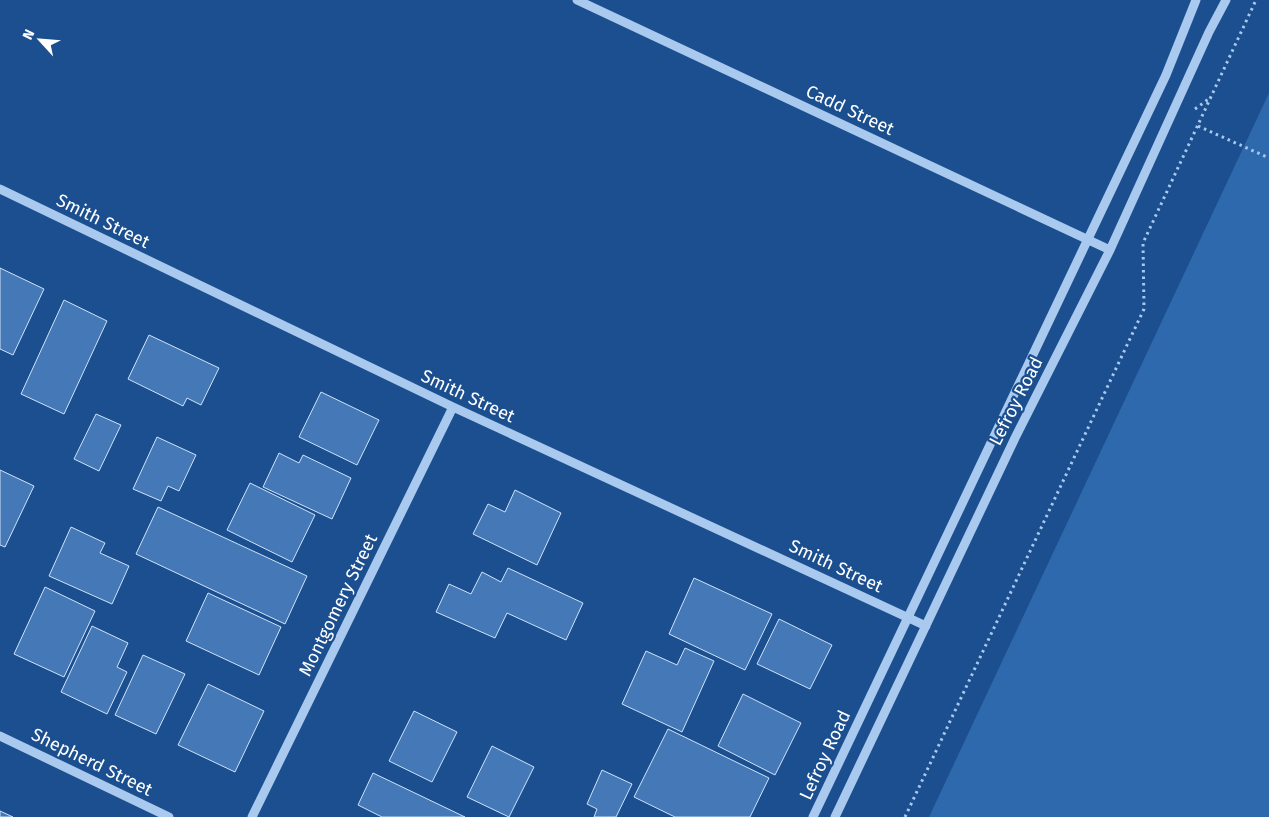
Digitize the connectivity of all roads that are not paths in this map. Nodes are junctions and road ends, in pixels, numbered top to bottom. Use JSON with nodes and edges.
{"nodes":[{"id":1,"x":577,"y":0,"type":"edge"},
{"id":2,"x":1196,"y":0,"type":"edge"},
{"id":3,"x":1226,"y":0,"type":"edge"},
{"id":4,"x":0,"y":189,"type":"edge"},
{"id":5,"x":1087,"y":240,"type":"junction"},
{"id":6,"x":1110,"y":250,"type":"junction"},
{"id":7,"x":453,"y":407,"type":"junction"},
{"id":8,"x":908,"y":617,"type":"junction"},
{"id":9,"x":926,"y":626,"type":"junction"},
{"id":10,"x":0,"y":736,"type":"edge"},
{"id":11,"x":169,"y":817,"type":"edge"},
{"id":12,"x":252,"y":817,"type":"edge"},
{"id":13,"x":813,"y":817,"type":"edge"},
{"id":14,"x":835,"y":817,"type":"edge"}],
"edges":[{"from":1,"to":5,"type":"street","name":"Cadd Street"},
{"from":2,"to":5,"type":"street","name":"Lefroy Road"},
{"from":3,"to":6,"type":"street","name":"Lefroy Road"},
{"from":4,"to":7,"type":"street","name":"Smith Street"},
{"from":5,"to":6,"type":"street","name":"Cadd Street"},
{"from":5,"to":8,"type":"street","name":"Lefroy Road"},
{"from":6,"to":9,"type":"street","name":"Lefroy Road"},
{"from":7,"to":8,"type":"street","name":"Smith Street"},
{"from":7,"to":12,"type":"street","name":"Montgomery Street"},
{"from":8,"to":9,"type":"street","name":"Smith Street"},
{"from":8,"to":13,"type":"street","name":"Lefroy Road"},
{"from":9,"to":14,"type":"street","name":"Lefroy Road"},
{"from":10,"to":11,"type":"street","name":"Shepherd Street"}]}
